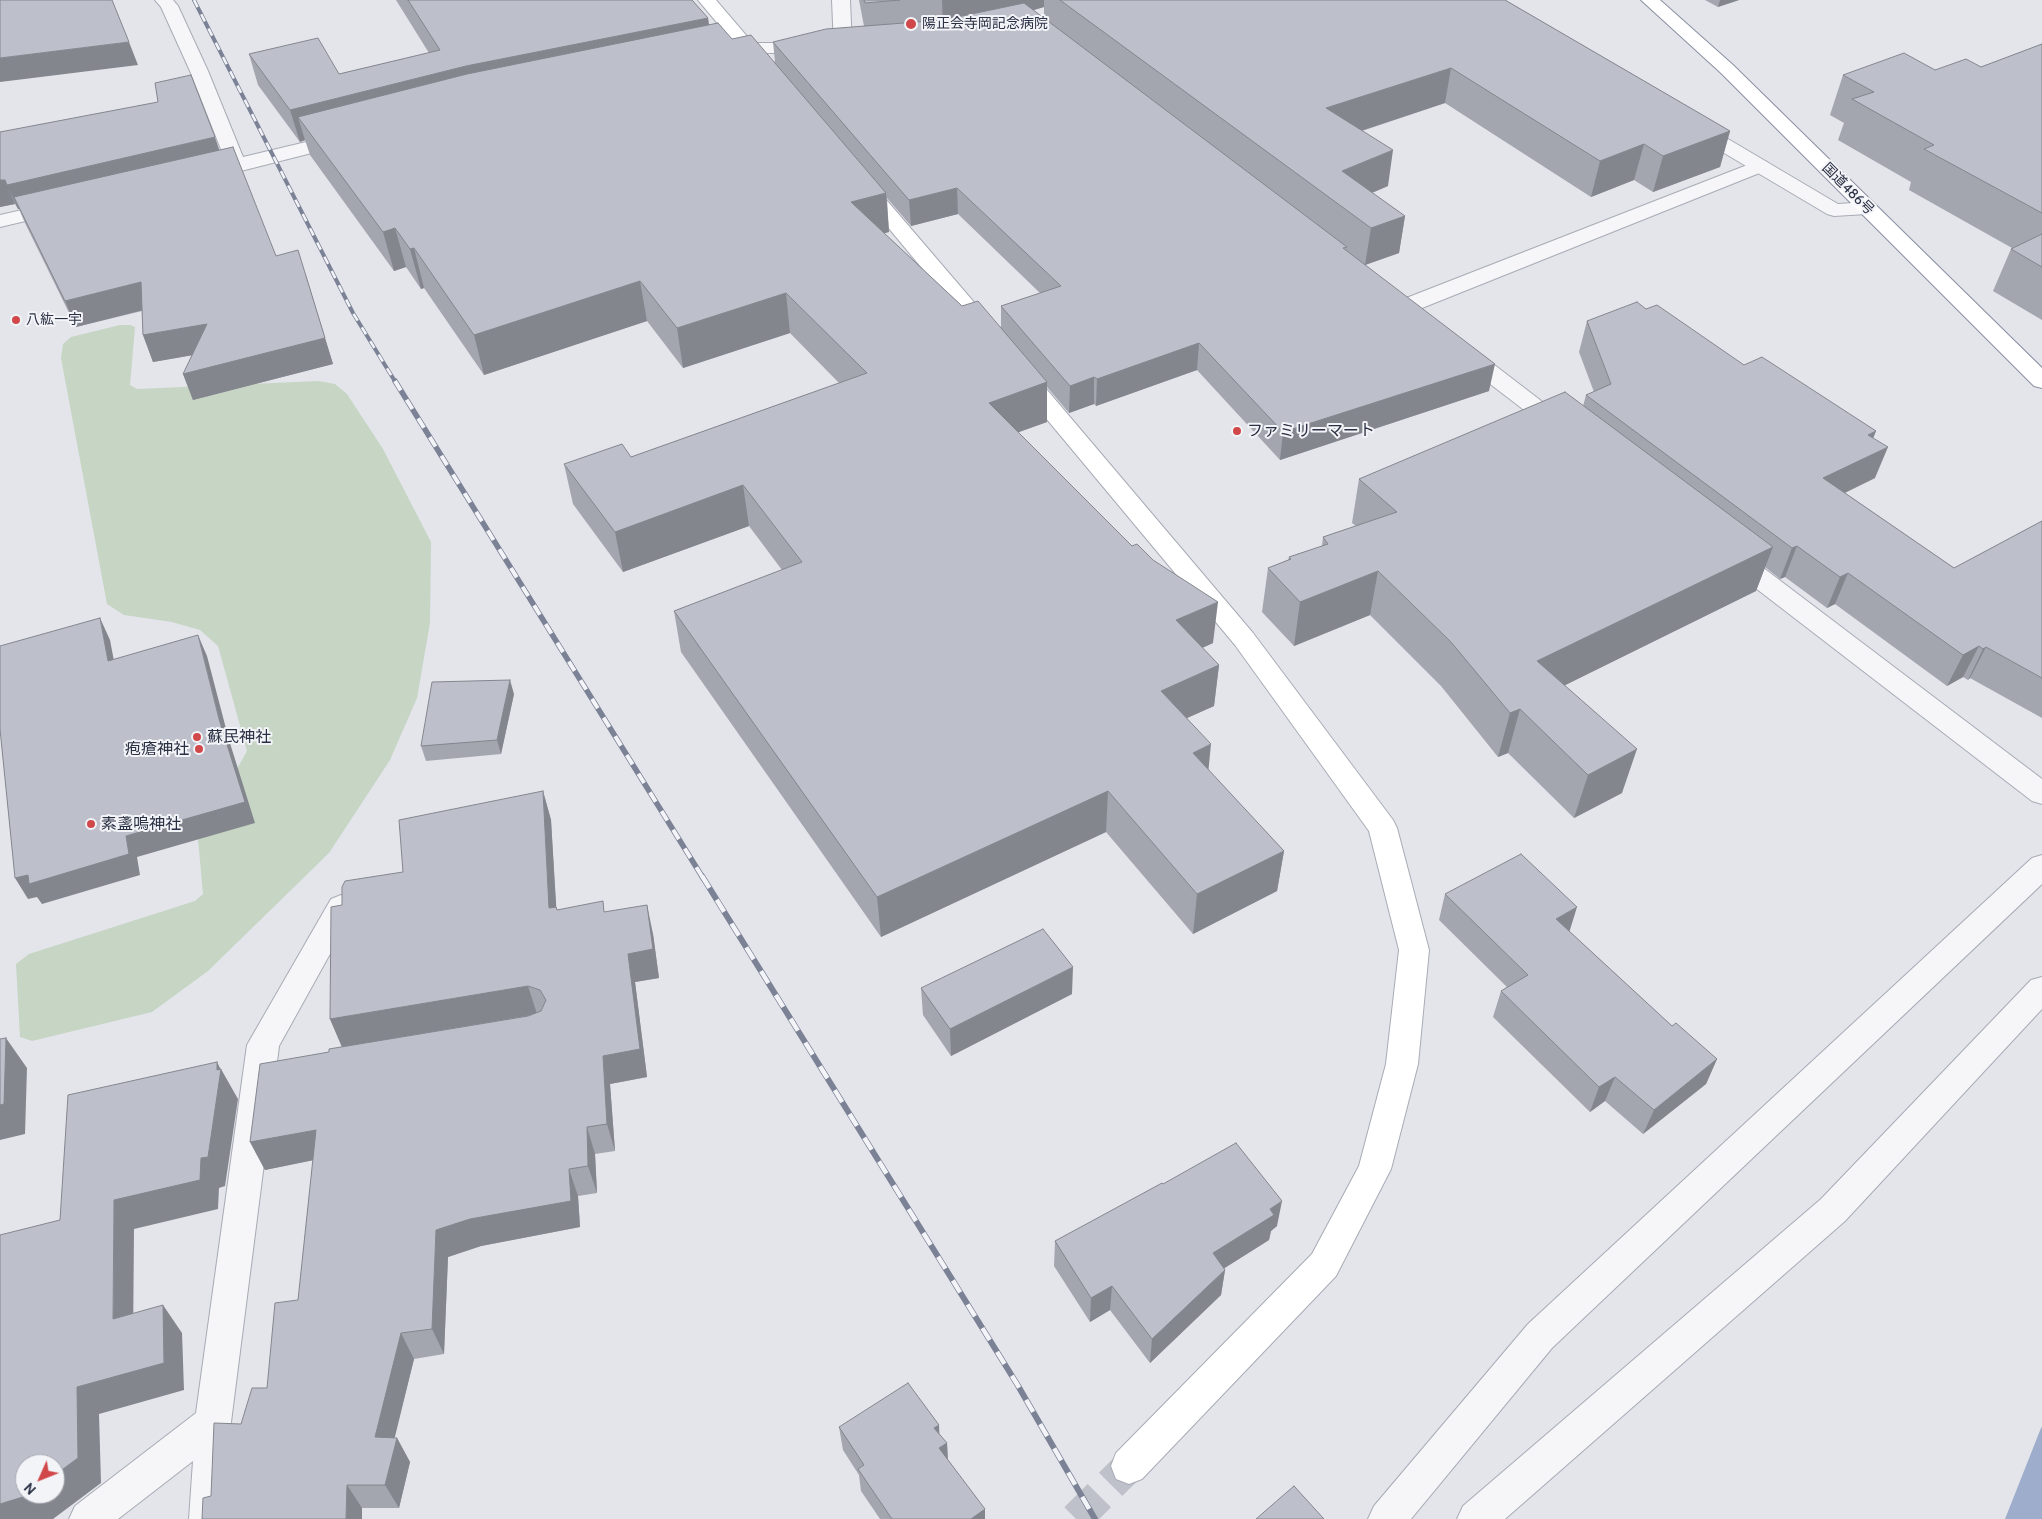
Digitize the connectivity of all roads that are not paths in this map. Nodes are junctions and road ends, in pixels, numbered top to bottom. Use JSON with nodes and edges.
{"nodes":[{"id":1,"x":164,"y":0,"type":"edge"},
{"id":2,"x":707,"y":0,"type":"edge"},
{"id":3,"x":841,"y":0,"type":"edge"},
{"id":4,"x":1650,"y":0,"type":"edge"},
{"id":5,"x":861,"y":46,"type":"edge"},
{"id":6,"x":843,"y":47,"type":"junction"},
{"id":7,"x":748,"y":48,"type":"junction"},
{"id":8,"x":710,"y":56,"type":"edge"},
{"id":9,"x":780,"y":86,"type":"edge"},
{"id":10,"x":1675,"y":116,"type":"edge"},
{"id":11,"x":359,"y":135,"type":"edge"},
{"id":12,"x":237,"y":166,"type":"junction"},
{"id":13,"x":1760,"y":166,"type":"junction"},
{"id":14,"x":850,"y":170,"type":"edge"},
{"id":15,"x":190,"y":177,"type":"edge"},
{"id":16,"x":76,"y":203,"type":"edge"},
{"id":17,"x":1867,"y":208,"type":"junction"},
{"id":18,"x":0,"y":221,"type":"edge"},
{"id":19,"x":2042,"y":381,"type":"edge"},
{"id":20,"x":1577,"y":439,"type":"edge"},
{"id":21,"x":1719,"y":547,"type":"edge"},
{"id":22,"x":2042,"y":794,"type":"edge"},
{"id":23,"x":2042,"y":866,"type":"edge"},
{"id":24,"x":341,"y":907,"type":"edge"},
{"id":25,"x":2042,"y":989,"type":"edge"},
{"id":26,"x":213,"y":1422,"type":"junction"},
{"id":27,"x":1129,"y":1466,"type":"tunnel mouth"},
{"id":28,"x":88,"y":1519,"type":"edge"},
{"id":29,"x":208,"y":1519,"type":"edge"},
{"id":30,"x":1386,"y":1519,"type":"edge"},
{"id":31,"x":1476,"y":1519,"type":"edge"}],
"edges":[{"from":1,"to":12,"type":"street"},
{"from":2,"to":7,"type":"main road"},
{"from":3,"to":6,"type":"street"},
{"from":4,"to":17,"type":"main road","name":"国道486号"},
{"from":5,"to":6,"type":"street"},
{"from":6,"to":7,"type":"street"},
{"from":7,"to":8,"type":"street"},
{"from":7,"to":9,"type":"main road"},
{"from":10,"to":13,"type":"street"},
{"from":11,"to":12,"type":"street"},
{"from":12,"to":15,"type":"street"},
{"from":13,"to":17,"type":"street"},
{"from":13,"to":20,"type":"street"},
{"from":14,"to":27,"type":"main road"},
{"from":16,"to":18,"type":"street"},
{"from":17,"to":19,"type":"main road","name":"国道486号"},
{"from":21,"to":22,"type":"street"},
{"from":23,"to":30,"type":"street"},
{"from":24,"to":26,"type":"street"},
{"from":25,"to":31,"type":"street"},
{"from":26,"to":28,"type":"street"},
{"from":26,"to":29,"type":"street"}]}
